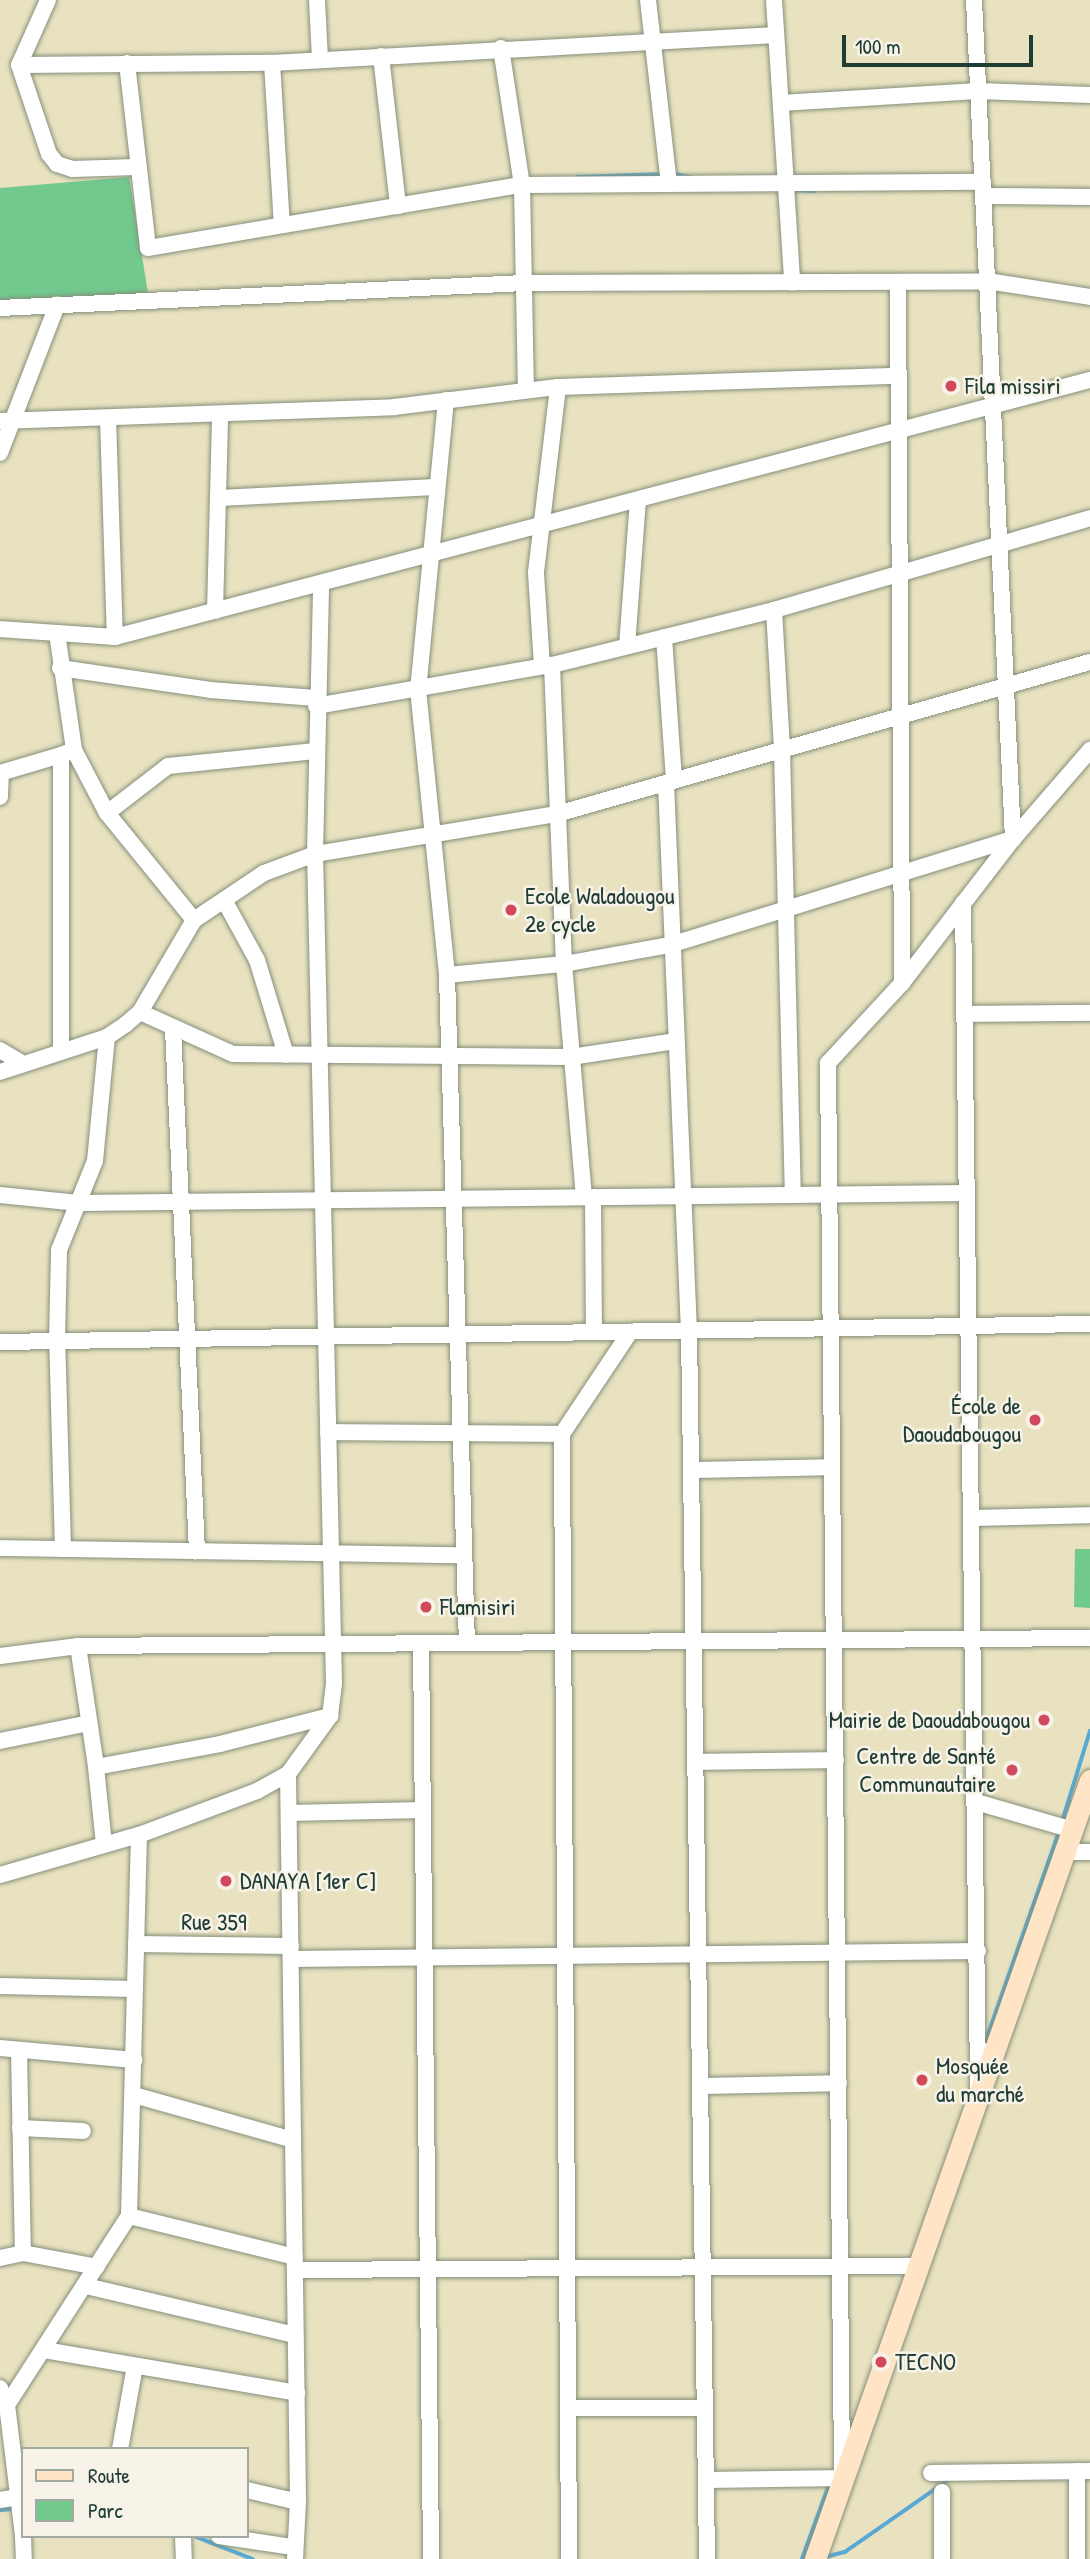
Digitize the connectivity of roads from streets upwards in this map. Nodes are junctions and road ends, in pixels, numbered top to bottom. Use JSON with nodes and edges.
{"nodes":[{"id":1,"x":48,"y":0,"type":"edge"},
{"id":2,"x":317,"y":0,"type":"edge"},
{"id":3,"x":648,"y":0,"type":"edge"},
{"id":4,"x":774,"y":0,"type":"edge"},
{"id":5,"x":974,"y":0,"type":"edge"},
{"id":6,"x":776,"y":35,"type":"junction"},
{"id":7,"x":653,"y":40,"type":"junction"},
{"id":8,"x":501,"y":48,"type":"junction"},
{"id":9,"x":381,"y":56,"type":"junction"},
{"id":10,"x":320,"y":60,"type":"junction"},
{"id":11,"x":127,"y":63,"type":"junction"},
{"id":12,"x":272,"y":63,"type":"junction"},
{"id":13,"x":19,"y":65,"type":"junction"},
{"id":14,"x":978,"y":91,"type":"junction"},
{"id":15,"x":1090,"y":94,"type":"edge"},
{"id":16,"x":781,"y":103,"type":"junction"},
{"id":17,"x":136,"y":167,"type":"junction"},
{"id":18,"x":669,"y":183,"type":"junction"},
{"id":19,"x":786,"y":183,"type":"junction"},
{"id":20,"x":522,"y":185,"type":"junction"},
{"id":21,"x":983,"y":189,"type":"junction"},
{"id":22,"x":1090,"y":197,"type":"edge"},
{"id":23,"x":398,"y":206,"type":"junction"},
{"id":24,"x":282,"y":225,"type":"junction"},
{"id":25,"x":987,"y":281,"type":"junction"},
{"id":26,"x":792,"y":282,"type":"junction"},
{"id":27,"x":898,"y":282,"type":"junction"},
{"id":28,"x":524,"y":283,"type":"junction"},
{"id":29,"x":1090,"y":297,"type":"edge"},
{"id":30,"x":57,"y":305,"type":"junction"},
{"id":31,"x":0,"y":308,"type":"edge"},
{"id":32,"x":898,"y":376,"type":"junction"},
{"id":33,"x":1090,"y":380,"type":"edge"},
{"id":34,"x":558,"y":387,"type":"junction"},
{"id":35,"x":526,"y":389,"type":"junction"},
{"id":36,"x":446,"y":400,"type":"junction"},
{"id":37,"x":993,"y":406,"type":"junction"},
{"id":38,"x":220,"y":416,"type":"junction"},
{"id":39,"x":107,"y":418,"type":"junction"},
{"id":40,"x":6,"y":421,"type":"edge"},
{"id":41,"x":898,"y":431,"type":"junction"},
{"id":42,"x":0,"y":453,"type":"edge"},
{"id":43,"x":437,"y":487,"type":"junction"},
{"id":44,"x":218,"y":498,"type":"junction"},
{"id":45,"x":638,"y":499,"type":"junction"},
{"id":46,"x":1090,"y":518,"type":"edge"},
{"id":47,"x":542,"y":524,"type":"junction"},
{"id":48,"x":999,"y":542,"type":"junction"},
{"id":49,"x":430,"y":554,"type":"junction"},
{"id":50,"x":900,"y":575,"type":"junction"},
{"id":51,"x":321,"y":583,"type":"junction"},
{"id":52,"x":774,"y":610,"type":"junction"},
{"id":53,"x":215,"y":611,"type":"junction"},
{"id":54,"x":0,"y":629,"type":"edge"},
{"id":55,"x":57,"y":633,"type":"junction"},
{"id":56,"x":115,"y":637,"type":"junction"},
{"id":57,"x":664,"y":637,"type":"junction"},
{"id":58,"x":627,"y":646,"type":"junction"},
{"id":59,"x":1090,"y":662,"type":"edge"},
{"id":60,"x":547,"y":666,"type":"junction"},
{"id":61,"x":61,"y":668,"type":"junction"},
{"id":62,"x":1006,"y":685,"type":"junction"},
{"id":63,"x":418,"y":690,"type":"junction"},
{"id":64,"x":316,"y":702,"type":"junction"},
{"id":65,"x":900,"y":719,"type":"junction"},
{"id":66,"x":782,"y":750,"type":"junction"},
{"id":67,"x":1090,"y":750,"type":"edge"},
{"id":68,"x":315,"y":751,"type":"junction"},
{"id":69,"x":68,"y":753,"type":"junction"},
{"id":70,"x":1,"y":773,"type":"edge"},
{"id":71,"x":670,"y":782,"type":"junction"},
{"id":72,"x":0,"y":797,"type":"edge"},
{"id":73,"x":107,"y":813,"type":"junction"},
{"id":74,"x":557,"y":814,"type":"junction"},
{"id":75,"x":433,"y":834,"type":"junction"},
{"id":76,"x":1013,"y":839,"type":"junction"},
{"id":77,"x":315,"y":854,"type":"junction"},
{"id":78,"x":903,"y":876,"type":"junction"},
{"id":79,"x":224,"y":900,"type":"junction"},
{"id":80,"x":963,"y":903,"type":"junction"},
{"id":81,"x":787,"y":909,"type":"junction"},
{"id":82,"x":194,"y":920,"type":"junction"},
{"id":83,"x":670,"y":945,"type":"junction"},
{"id":84,"x":564,"y":964,"type":"junction"},
{"id":85,"x":447,"y":975,"type":"junction"},
{"id":86,"x":902,"y":983,"type":"junction"},
{"id":87,"x":140,"y":1012,"type":"junction"},
{"id":88,"x":1090,"y":1013,"type":"edge"},
{"id":89,"x":964,"y":1014,"type":"junction"},
{"id":90,"x":173,"y":1029,"type":"junction"},
{"id":91,"x":107,"y":1037,"type":"junction"},
{"id":92,"x":675,"y":1041,"type":"junction"},
{"id":93,"x":61,"y":1049,"type":"junction"},
{"id":94,"x":0,"y":1050,"type":"edge"},
{"id":95,"x":286,"y":1055,"type":"junction"},
{"id":96,"x":320,"y":1055,"type":"junction"},
{"id":97,"x":451,"y":1056,"type":"junction"},
{"id":98,"x":571,"y":1057,"type":"junction"},
{"id":99,"x":20,"y":1062,"type":"junction"},
{"id":100,"x":0,"y":1072,"type":"edge"},
{"id":101,"x":967,"y":1193,"type":"junction"},
{"id":102,"x":0,"y":1195,"type":"edge"},
{"id":103,"x":793,"y":1195,"type":"junction"},
{"id":104,"x":830,"y":1195,"type":"junction"},
{"id":105,"x":683,"y":1196,"type":"junction"},
{"id":106,"x":589,"y":1197,"type":"junction"},
{"id":107,"x":454,"y":1199,"type":"junction"},
{"id":108,"x":323,"y":1200,"type":"junction"},
{"id":109,"x":179,"y":1202,"type":"junction"},
{"id":110,"x":79,"y":1203,"type":"junction"},
{"id":111,"x":1090,"y":1324,"type":"edge"},
{"id":112,"x":969,"y":1326,"type":"junction"},
{"id":113,"x":831,"y":1328,"type":"junction"},
{"id":114,"x":689,"y":1331,"type":"junction"},
{"id":115,"x":594,"y":1332,"type":"junction"},
{"id":116,"x":630,"y":1332,"type":"junction"},
{"id":117,"x":457,"y":1335,"type":"junction"},
{"id":118,"x":326,"y":1337,"type":"junction"},
{"id":119,"x":189,"y":1339,"type":"junction"},
{"id":120,"x":57,"y":1340,"type":"junction"},
{"id":121,"x":0,"y":1342,"type":"edge"},
{"id":122,"x":328,"y":1432,"type":"junction"},
{"id":123,"x":460,"y":1433,"type":"junction"},
{"id":124,"x":562,"y":1434,"type":"junction"},
{"id":125,"x":832,"y":1467,"type":"junction"},
{"id":126,"x":691,"y":1470,"type":"junction"},
{"id":127,"x":1090,"y":1515,"type":"edge"},
{"id":128,"x":971,"y":1518,"type":"junction"},
{"id":129,"x":0,"y":1548,"type":"edge"},
{"id":130,"x":63,"y":1549,"type":"junction"},
{"id":131,"x":197,"y":1551,"type":"junction"},
{"id":132,"x":331,"y":1553,"type":"junction"},
{"id":133,"x":464,"y":1555,"type":"junction"},
{"id":134,"x":1090,"y":1638,"type":"edge"},
{"id":135,"x":973,"y":1640,"type":"junction"},
{"id":136,"x":834,"y":1641,"type":"junction"},
{"id":137,"x":693,"y":1642,"type":"junction"},
{"id":138,"x":467,"y":1643,"type":"junction"},
{"id":139,"x":561,"y":1643,"type":"junction"},
{"id":140,"x":333,"y":1644,"type":"junction"},
{"id":141,"x":421,"y":1644,"type":"junction"},
{"id":142,"x":78,"y":1646,"type":"junction"},
{"id":143,"x":0,"y":1656,"type":"edge"},
{"id":144,"x":330,"y":1716,"type":"junction"},
{"id":145,"x":89,"y":1723,"type":"junction"},
{"id":146,"x":0,"y":1741,"type":"edge"},
{"id":147,"x":835,"y":1760,"type":"junction"},
{"id":148,"x":695,"y":1762,"type":"junction"},
{"id":149,"x":96,"y":1768,"type":"junction"},
{"id":150,"x":288,"y":1774,"type":"junction"},
{"id":151,"x":1090,"y":1780,"type":"edge"},
{"id":152,"x":975,"y":1802,"type":"junction"},
{"id":153,"x":423,"y":1810,"type":"junction"},
{"id":154,"x":289,"y":1813,"type":"junction"},
{"id":155,"x":1073,"y":1830,"type":"junction"},
{"id":156,"x":139,"y":1835,"type":"junction"},
{"id":157,"x":104,"y":1845,"type":"junction"},
{"id":158,"x":1066,"y":1852,"type":"junction"},
{"id":159,"x":1090,"y":1852,"type":"edge"},
{"id":160,"x":0,"y":1875,"type":"edge"},
{"id":161,"x":136,"y":1944,"type":"junction"},
{"id":162,"x":978,"y":1951,"type":"junction"},
{"id":163,"x":291,"y":1953,"type":"junction"},
{"id":164,"x":837,"y":1953,"type":"junction"},
{"id":165,"x":698,"y":1955,"type":"junction"},
{"id":166,"x":562,"y":1957,"type":"junction"},
{"id":167,"x":425,"y":1958,"type":"junction"},
{"id":168,"x":0,"y":1986,"type":"edge"},
{"id":169,"x":134,"y":1989,"type":"junction"},
{"id":170,"x":0,"y":2048,"type":"edge"},
{"id":171,"x":19,"y":2050,"type":"junction"},
{"id":172,"x":134,"y":2060,"type":"junction"},
{"id":173,"x":839,"y":2083,"type":"junction"},
{"id":174,"x":700,"y":2087,"type":"junction"},
{"id":175,"x":134,"y":2095,"type":"junction"},
{"id":176,"x":978,"y":2108,"type":"junction"},
{"id":177,"x":20,"y":2128,"type":"junction"},
{"id":178,"x":83,"y":2131,"type":"dead end"},
{"id":179,"x":293,"y":2140,"type":"junction"},
{"id":180,"x":129,"y":2216,"type":"junction"},
{"id":181,"x":23,"y":2253,"type":"junction"},
{"id":182,"x":0,"y":2258,"type":"edge"},
{"id":183,"x":295,"y":2263,"type":"junction"},
{"id":184,"x":921,"y":2266,"type":"junction"},
{"id":185,"x":97,"y":2267,"type":"junction"},
{"id":186,"x":841,"y":2268,"type":"junction"},
{"id":187,"x":567,"y":2269,"type":"junction"},
{"id":188,"x":703,"y":2269,"type":"junction"},
{"id":189,"x":428,"y":2270,"type":"junction"},
{"id":190,"x":86,"y":2286,"type":"junction"},
{"id":191,"x":295,"y":2335,"type":"junction"},
{"id":192,"x":44,"y":2350,"type":"junction"},
{"id":193,"x":135,"y":2366,"type":"junction"},
{"id":194,"x":0,"y":2388,"type":"edge"},
{"id":195,"x":297,"y":2393,"type":"junction"},
{"id":196,"x":4,"y":2404,"type":"edge"},
{"id":197,"x":568,"y":2408,"type":"junction"},
{"id":198,"x":705,"y":2408,"type":"junction"},
{"id":199,"x":120,"y":2447,"type":"edge"},
{"id":200,"x":1084,"y":2471,"type":"edge"},
{"id":201,"x":931,"y":2473,"type":"dead end"},
{"id":202,"x":843,"y":2479,"type":"junction"},
{"id":203,"x":706,"y":2480,"type":"junction"},
{"id":204,"x":248,"y":2490,"type":"edge"},
{"id":205,"x":942,"y":2492,"type":"dead end"},
{"id":206,"x":21,"y":2496,"type":"edge"},
{"id":207,"x":0,"y":2500,"type":"edge"},
{"id":208,"x":298,"y":2502,"type":"junction"},
{"id":209,"x":23,"y":2538,"type":"edge"},
{"id":210,"x":183,"y":2538,"type":"edge"},
{"id":211,"x":228,"y":2538,"type":"edge"},
{"id":212,"x":294,"y":2553,"type":"edge"},
{"id":213,"x":24,"y":2559,"type":"edge"},
{"id":214,"x":184,"y":2559,"type":"edge"},
{"id":215,"x":431,"y":2559,"type":"edge"},
{"id":216,"x":569,"y":2559,"type":"edge"},
{"id":217,"x":707,"y":2559,"type":"edge"},
{"id":218,"x":815,"y":2559,"type":"edge"},
{"id":219,"x":942,"y":2559,"type":"edge"},
{"id":220,"x":1077,"y":2559,"type":"edge"}],
"edges":[{"from":1,"to":13,"type":"street"},
{"from":2,"to":10,"type":"street"},
{"from":3,"to":7,"type":"street"},
{"from":4,"to":6,"type":"street"},
{"from":5,"to":14,"type":"street"},
{"from":6,"to":7,"type":"street"},
{"from":6,"to":16,"type":"street"},
{"from":7,"to":8,"type":"street"},
{"from":7,"to":18,"type":"street"},
{"from":8,"to":9,"type":"street"},
{"from":8,"to":20,"type":"street"},
{"from":9,"to":10,"type":"street"},
{"from":9,"to":23,"type":"street"},
{"from":10,"to":12,"type":"street"},
{"from":11,"to":12,"type":"street"},
{"from":11,"to":13,"type":"street"},
{"from":11,"to":17,"type":"street"},
{"from":12,"to":24,"type":"street"},
{"from":13,"to":17,"type":"street"},
{"from":14,"to":15,"type":"street"},
{"from":14,"to":16,"type":"street"},
{"from":14,"to":21,"type":"street"},
{"from":16,"to":19,"type":"street"},
{"from":17,"to":24,"type":"street"},
{"from":18,"to":19,"type":"street"},
{"from":18,"to":20,"type":"street"},
{"from":19,"to":21,"type":"street"},
{"from":19,"to":26,"type":"street"},
{"from":20,"to":23,"type":"street"},
{"from":20,"to":28,"type":"street"},
{"from":21,"to":22,"type":"street"},
{"from":21,"to":25,"type":"street"},
{"from":23,"to":24,"type":"street"},
{"from":25,"to":27,"type":"street"},
{"from":25,"to":29,"type":"street"},
{"from":25,"to":37,"type":"street"},
{"from":26,"to":27,"type":"street"},
{"from":26,"to":28,"type":"street"},
{"from":27,"to":32,"type":"street"},
{"from":28,"to":30,"type":"street"},
{"from":28,"to":35,"type":"street"},
{"from":30,"to":31,"type":"street"},
{"from":30,"to":40,"type":"street"},
{"from":32,"to":34,"type":"street"},
{"from":32,"to":41,"type":"street"},
{"from":33,"to":37,"type":"street"},
{"from":34,"to":35,"type":"street"},
{"from":34,"to":47,"type":"street"},
{"from":35,"to":36,"type":"street"},
{"from":36,"to":38,"type":"street"},
{"from":36,"to":43,"type":"street"},
{"from":37,"to":41,"type":"street"},
{"from":37,"to":48,"type":"street"},
{"from":38,"to":39,"type":"street"},
{"from":38,"to":44,"type":"street"},
{"from":39,"to":40,"type":"street"},
{"from":39,"to":56,"type":"street"},
{"from":40,"to":42,"type":"street"},
{"from":41,"to":45,"type":"street"},
{"from":41,"to":50,"type":"street"},
{"from":43,"to":44,"type":"street"},
{"from":43,"to":49,"type":"street"},
{"from":44,"to":53,"type":"street"},
{"from":45,"to":47,"type":"street"},
{"from":45,"to":58,"type":"street"},
{"from":46,"to":48,"type":"street"},
{"from":47,"to":49,"type":"street"},
{"from":47,"to":60,"type":"street"},
{"from":48,"to":50,"type":"street"},
{"from":48,"to":62,"type":"street"},
{"from":49,"to":51,"type":"street"},
{"from":49,"to":63,"type":"street"},
{"from":50,"to":52,"type":"street"},
{"from":50,"to":65,"type":"street"},
{"from":51,"to":53,"type":"street"},
{"from":51,"to":64,"type":"street"},
{"from":52,"to":57,"type":"street"},
{"from":52,"to":66,"type":"street"},
{"from":53,"to":56,"type":"street"},
{"from":54,"to":55,"type":"street"},
{"from":55,"to":56,"type":"street"},
{"from":55,"to":61,"type":"street"},
{"from":57,"to":58,"type":"street"},
{"from":57,"to":71,"type":"street"},
{"from":58,"to":60,"type":"street"},
{"from":59,"to":62,"type":"street"},
{"from":60,"to":63,"type":"street"},
{"from":60,"to":74,"type":"street"},
{"from":61,"to":64,"type":"street"},
{"from":61,"to":69,"type":"street"},
{"from":62,"to":65,"type":"street"},
{"from":62,"to":76,"type":"street"},
{"from":63,"to":64,"type":"street"},
{"from":63,"to":75,"type":"street"},
{"from":64,"to":68,"type":"street"},
{"from":65,"to":66,"type":"street"},
{"from":65,"to":78,"type":"street"},
{"from":66,"to":71,"type":"street"},
{"from":66,"to":81,"type":"street"},
{"from":67,"to":76,"type":"street"},
{"from":68,"to":73,"type":"street"},
{"from":68,"to":77,"type":"street"},
{"from":69,"to":70,"type":"street"},
{"from":69,"to":73,"type":"street"},
{"from":69,"to":93,"type":"street"},
{"from":70,"to":72,"type":"street"},
{"from":71,"to":74,"type":"street"},
{"from":71,"to":83,"type":"street"},
{"from":73,"to":82,"type":"street"},
{"from":74,"to":75,"type":"street"},
{"from":74,"to":84,"type":"street"},
{"from":75,"to":77,"type":"street"},
{"from":75,"to":85,"type":"street"},
{"from":76,"to":78,"type":"street"},
{"from":76,"to":80,"type":"street"},
{"from":77,"to":79,"type":"street"},
{"from":77,"to":96,"type":"street"},
{"from":78,"to":81,"type":"street"},
{"from":78,"to":86,"type":"street"},
{"from":79,"to":82,"type":"street"},
{"from":79,"to":95,"type":"street"},
{"from":80,"to":86,"type":"street"},
{"from":80,"to":89,"type":"street"},
{"from":81,"to":83,"type":"street"},
{"from":81,"to":103,"type":"street"},
{"from":82,"to":87,"type":"street"},
{"from":83,"to":84,"type":"street"},
{"from":83,"to":92,"type":"street"},
{"from":84,"to":85,"type":"street"},
{"from":84,"to":98,"type":"street"},
{"from":85,"to":97,"type":"street"},
{"from":86,"to":104,"type":"street"},
{"from":87,"to":90,"type":"street"},
{"from":87,"to":91,"type":"street"},
{"from":88,"to":89,"type":"street"},
{"from":89,"to":101,"type":"street"},
{"from":90,"to":95,"type":"street"},
{"from":90,"to":109,"type":"street"},
{"from":91,"to":93,"type":"street"},
{"from":91,"to":110,"type":"street"},
{"from":92,"to":98,"type":"street"},
{"from":92,"to":105,"type":"street"},
{"from":93,"to":99,"type":"street"},
{"from":94,"to":99,"type":"street"},
{"from":95,"to":96,"type":"street"},
{"from":96,"to":97,"type":"street"},
{"from":96,"to":108,"type":"street"},
{"from":97,"to":98,"type":"street"},
{"from":97,"to":107,"type":"street"},
{"from":98,"to":106,"type":"street"},
{"from":99,"to":100,"type":"street"},
{"from":101,"to":104,"type":"street"},
{"from":101,"to":112,"type":"street"},
{"from":102,"to":110,"type":"street"},
{"from":103,"to":104,"type":"street"},
{"from":103,"to":105,"type":"street"},
{"from":104,"to":113,"type":"street"},
{"from":105,"to":106,"type":"street"},
{"from":105,"to":114,"type":"street"},
{"from":106,"to":107,"type":"street"},
{"from":106,"to":115,"type":"street"},
{"from":107,"to":108,"type":"street"},
{"from":107,"to":117,"type":"street"},
{"from":108,"to":109,"type":"street"},
{"from":108,"to":118,"type":"street"},
{"from":109,"to":110,"type":"street"},
{"from":109,"to":119,"type":"street"},
{"from":110,"to":120,"type":"street"},
{"from":111,"to":112,"type":"street"},
{"from":112,"to":113,"type":"street"},
{"from":112,"to":128,"type":"street"},
{"from":113,"to":114,"type":"street"},
{"from":113,"to":125,"type":"street"},
{"from":114,"to":116,"type":"street"},
{"from":114,"to":126,"type":"street"},
{"from":115,"to":116,"type":"street"},
{"from":115,"to":117,"type":"street"},
{"from":116,"to":124,"type":"street"},
{"from":117,"to":118,"type":"street"},
{"from":117,"to":123,"type":"street"},
{"from":118,"to":119,"type":"street"},
{"from":118,"to":122,"type":"street"},
{"from":119,"to":120,"type":"street"},
{"from":119,"to":131,"type":"street"},
{"from":120,"to":121,"type":"street"},
{"from":120,"to":130,"type":"street"},
{"from":122,"to":123,"type":"street"},
{"from":122,"to":132,"type":"street"},
{"from":123,"to":124,"type":"street"},
{"from":123,"to":133,"type":"street"},
{"from":124,"to":139,"type":"street"},
{"from":125,"to":126,"type":"street"},
{"from":125,"to":136,"type":"street"},
{"from":126,"to":137,"type":"street"},
{"from":127,"to":128,"type":"street"},
{"from":128,"to":135,"type":"street"},
{"from":129,"to":130,"type":"street"},
{"from":130,"to":131,"type":"street"},
{"from":131,"to":132,"type":"street"},
{"from":132,"to":133,"type":"street"},
{"from":132,"to":140,"type":"street"},
{"from":133,"to":138,"type":"street"},
{"from":134,"to":135,"type":"street"},
{"from":135,"to":136,"type":"street"},
{"from":135,"to":152,"type":"street"},
{"from":136,"to":137,"type":"street"},
{"from":136,"to":147,"type":"street"},
{"from":137,"to":139,"type":"street"},
{"from":137,"to":148,"type":"street"},
{"from":138,"to":139,"type":"street"},
{"from":138,"to":141,"type":"street"},
{"from":139,"to":166,"type":"street"},
{"from":140,"to":141,"type":"street"},
{"from":140,"to":142,"type":"street"},
{"from":140,"to":144,"type":"street"},
{"from":141,"to":153,"type":"street"},
{"from":142,"to":143,"type":"street"},
{"from":142,"to":145,"type":"street"},
{"from":144,"to":149,"type":"street"},
{"from":144,"to":150,"type":"street"},
{"from":145,"to":146,"type":"street"},
{"from":145,"to":149,"type":"street"},
{"from":147,"to":148,"type":"street"},
{"from":147,"to":164,"type":"street"},
{"from":148,"to":165,"type":"street"},
{"from":149,"to":157,"type":"street"},
{"from":150,"to":154,"type":"street"},
{"from":150,"to":156,"type":"street"},
{"from":151,"to":155,"type":"street"},
{"from":152,"to":155,"type":"street"},
{"from":152,"to":162,"type":"street"},
{"from":153,"to":154,"type":"street"},
{"from":153,"to":167,"type":"street"},
{"from":154,"to":163,"type":"street"},
{"from":155,"to":158,"type":"street"},
{"from":156,"to":157,"type":"street"},
{"from":156,"to":161,"type":"street"},
{"from":157,"to":160,"type":"street"},
{"from":158,"to":159,"type":"street"},
{"from":158,"to":176,"type":"street"},
{"from":161,"to":163,"type":"street","name":"Rue 359"},
{"from":161,"to":169,"type":"street"},
{"from":162,"to":164,"type":"street","name":"Rue 359"},
{"from":162,"to":176,"type":"street"},
{"from":163,"to":167,"type":"street","name":"Rue 359"},
{"from":163,"to":179,"type":"street"},
{"from":164,"to":165,"type":"street","name":"Rue 359"},
{"from":164,"to":173,"type":"street"},
{"from":165,"to":166,"type":"street","name":"Rue 359"},
{"from":165,"to":174,"type":"street"},
{"from":166,"to":167,"type":"street","name":"Rue 359"},
{"from":166,"to":187,"type":"street"},
{"from":167,"to":189,"type":"street"},
{"from":168,"to":169,"type":"street"},
{"from":169,"to":172,"type":"street"},
{"from":170,"to":171,"type":"street"},
{"from":171,"to":172,"type":"street"},
{"from":171,"to":177,"type":"street"},
{"from":172,"to":175,"type":"street"},
{"from":173,"to":174,"type":"street"},
{"from":173,"to":186,"type":"street"},
{"from":174,"to":188,"type":"street"},
{"from":175,"to":179,"type":"street"},
{"from":175,"to":180,"type":"street"},
{"from":176,"to":184,"type":"street"},
{"from":177,"to":178,"type":"street"},
{"from":177,"to":181,"type":"street"},
{"from":179,"to":183,"type":"street"},
{"from":180,"to":183,"type":"street"},
{"from":180,"to":185,"type":"street"},
{"from":181,"to":182,"type":"street"},
{"from":181,"to":185,"type":"street"},
{"from":183,"to":189,"type":"street"},
{"from":183,"to":191,"type":"street"},
{"from":184,"to":186,"type":"street"},
{"from":184,"to":202,"type":"street"},
{"from":185,"to":190,"type":"street"},
{"from":186,"to":188,"type":"street"},
{"from":186,"to":202,"type":"street"},
{"from":187,"to":188,"type":"street"},
{"from":187,"to":189,"type":"street"},
{"from":187,"to":197,"type":"street"},
{"from":188,"to":198,"type":"street"},
{"from":189,"to":215,"type":"street"},
{"from":190,"to":191,"type":"street"},
{"from":190,"to":192,"type":"street"},
{"from":191,"to":195,"type":"street"},
{"from":192,"to":193,"type":"street"},
{"from":192,"to":196,"type":"street"},
{"from":193,"to":195,"type":"street"},
{"from":193,"to":199,"type":"street"},
{"from":194,"to":196,"type":"street"},
{"from":195,"to":208,"type":"street"},
{"from":196,"to":206,"type":"street"},
{"from":197,"to":198,"type":"street"},
{"from":197,"to":216,"type":"street"},
{"from":198,"to":203,"type":"street"},
{"from":200,"to":201,"type":"street"},
{"from":200,"to":220,"type":"street"},
{"from":202,"to":203,"type":"street"},
{"from":202,"to":218,"type":"street"},
{"from":203,"to":217,"type":"street"},
{"from":204,"to":208,"type":"street"},
{"from":205,"to":219,"type":"street"},
{"from":206,"to":207,"type":"street"},
{"from":208,"to":212,"type":"street"},
{"from":209,"to":213,"type":"street"},
{"from":210,"to":214,"type":"street"},
{"from":211,"to":212,"type":"street"}]}
